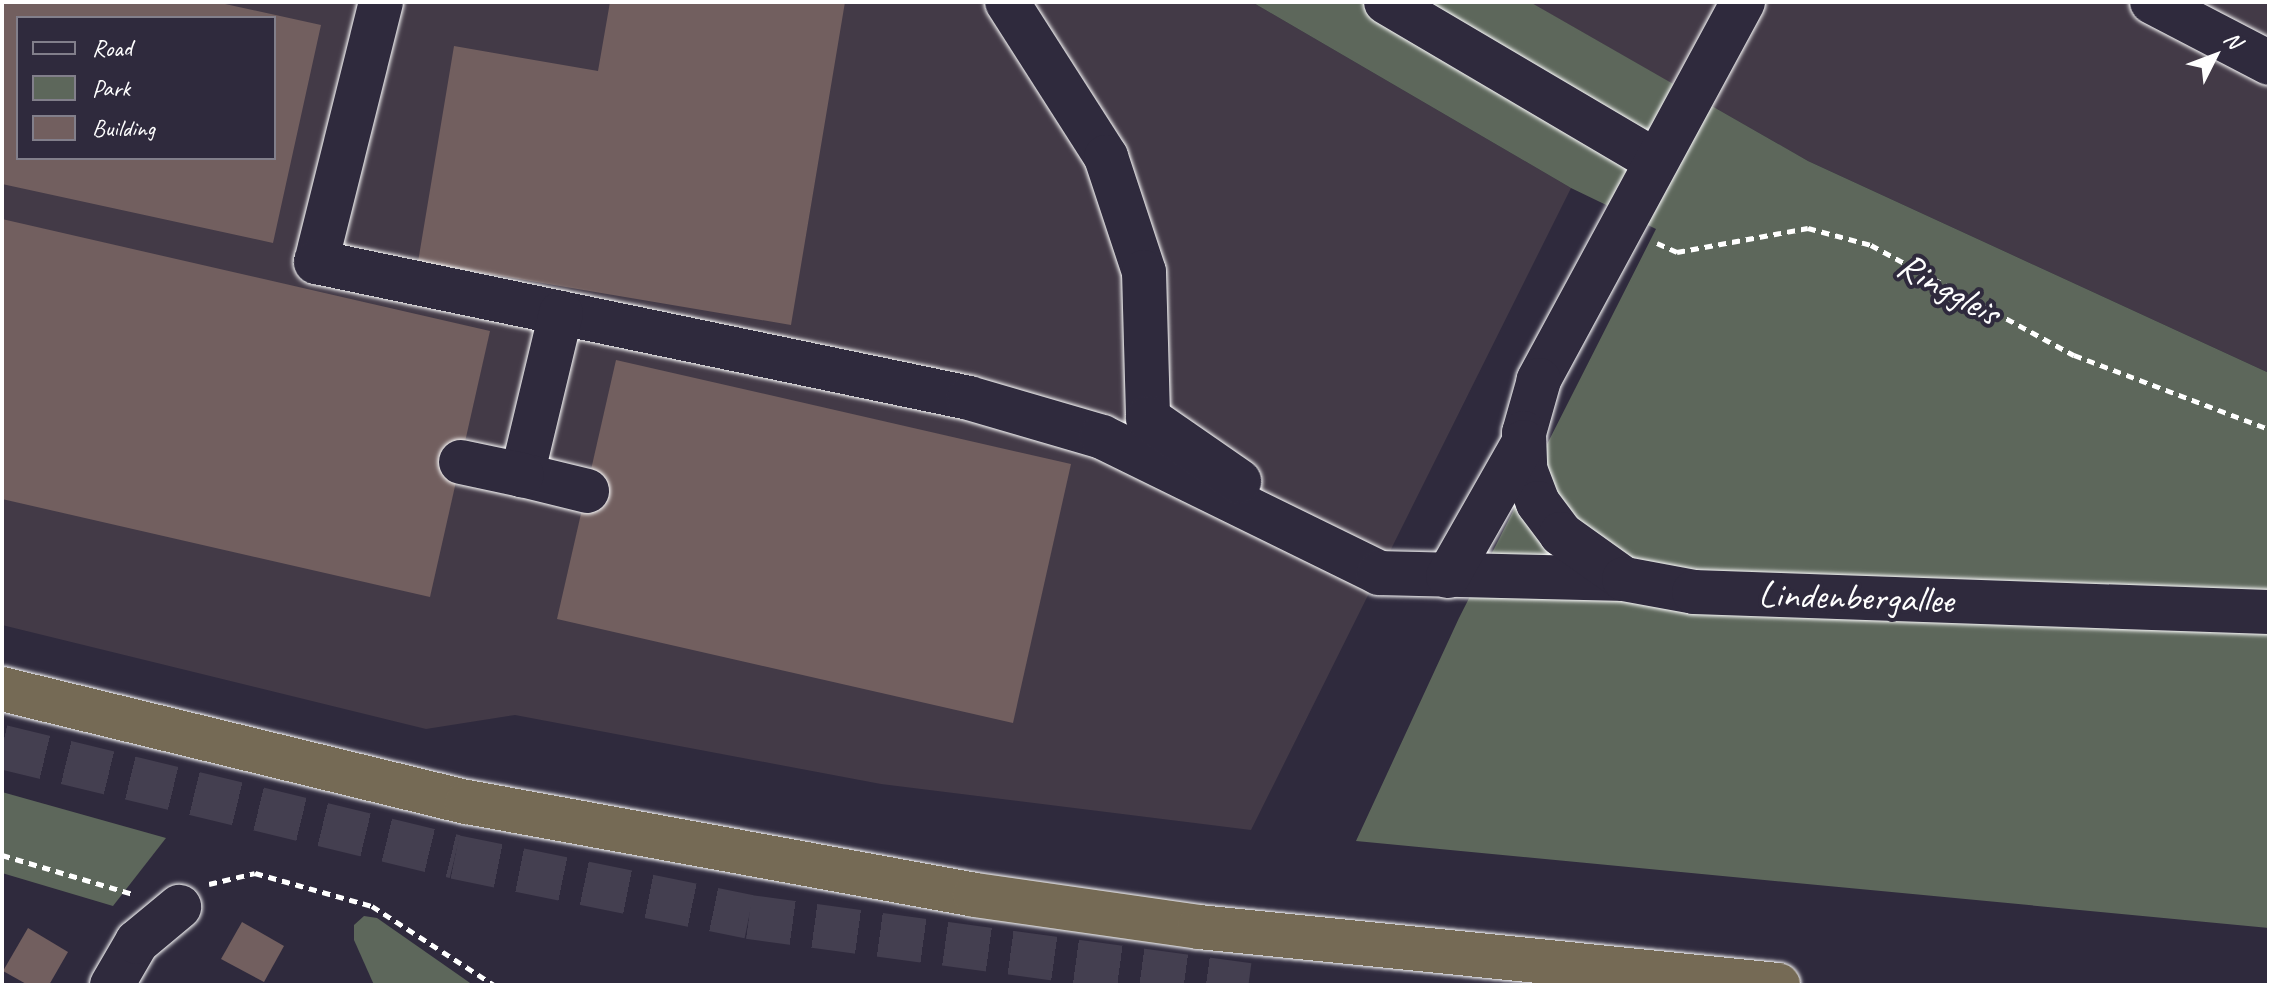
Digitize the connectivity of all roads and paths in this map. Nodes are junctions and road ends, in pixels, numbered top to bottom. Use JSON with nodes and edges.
{"nodes":[{"id":1,"x":381,"y":2,"type":"edge"},
{"id":2,"x":1007,"y":2,"type":"edge"},
{"id":3,"x":1386,"y":2,"type":"edge"},
{"id":4,"x":2152,"y":2,"type":"edge"},
{"id":5,"x":1737,"y":12,"type":"edge"},
{"id":6,"x":2269,"y":63,"type":"edge"},
{"id":7,"x":1654,"y":160,"type":"junction"},
{"id":8,"x":1620,"y":226,"type":"junction"},
{"id":9,"x":561,"y":313,"type":"junction"},
{"id":10,"x":2269,"y":429,"type":"edge"},
{"id":11,"x":1524,"y":442,"type":"junction"},
{"id":12,"x":461,"y":462,"type":"dead end"},
{"id":13,"x":522,"y":475,"type":"junction"},
{"id":14,"x":587,"y":491,"type":"dead end"},
{"id":15,"x":1309,"y":539,"type":"junction"},
{"id":16,"x":1448,"y":576,"type":"junction"},
{"id":17,"x":1624,"y":579,"type":"junction"},
{"id":18,"x":2269,"y":612,"type":"edge"},
{"id":19,"x":2,"y":689,"type":"edge"},
{"id":20,"x":2,"y":855,"type":"edge"},
{"id":21,"x":255,"y":873,"type":"dead end"},
{"id":22,"x":119,"y":890,"type":"dead end"},
{"id":23,"x":179,"y":907,"type":"dead end"},
{"id":24,"x":112,"y":985,"type":"edge"},
{"id":25,"x":494,"y":985,"type":"edge"},
{"id":26,"x":1778,"y":985,"type":"edge"}],
"edges":[{"from":1,"to":9,"type":"street"},
{"from":2,"to":15,"type":"street"},
{"from":3,"to":7,"type":"street"},
{"from":4,"to":6,"type":"street"},
{"from":5,"to":7,"type":"street","name":"Lindenbergallee"},
{"from":7,"to":8,"type":"street","name":"Lindenbergallee"},
{"from":8,"to":10,"type":"path","name":"Ringgleis"},
{"from":8,"to":11,"type":"street","name":"Lindenbergallee"},
{"from":9,"to":13,"type":"street"},
{"from":9,"to":15,"type":"street"},
{"from":11,"to":16,"type":"street","name":"Lindenbergallee"},
{"from":11,"to":17,"type":"street","name":"Lindenbergallee"},
{"from":12,"to":13,"type":"street"},
{"from":13,"to":14,"type":"street"},
{"from":15,"to":16,"type":"street"},
{"from":16,"to":17,"type":"street"},
{"from":17,"to":18,"type":"street","name":"Lindenbergallee"},
{"from":19,"to":26,"type":"highway"},
{"from":20,"to":22,"type":"path"},
{"from":21,"to":25,"type":"path"},
{"from":23,"to":24,"type":"street"}]}
